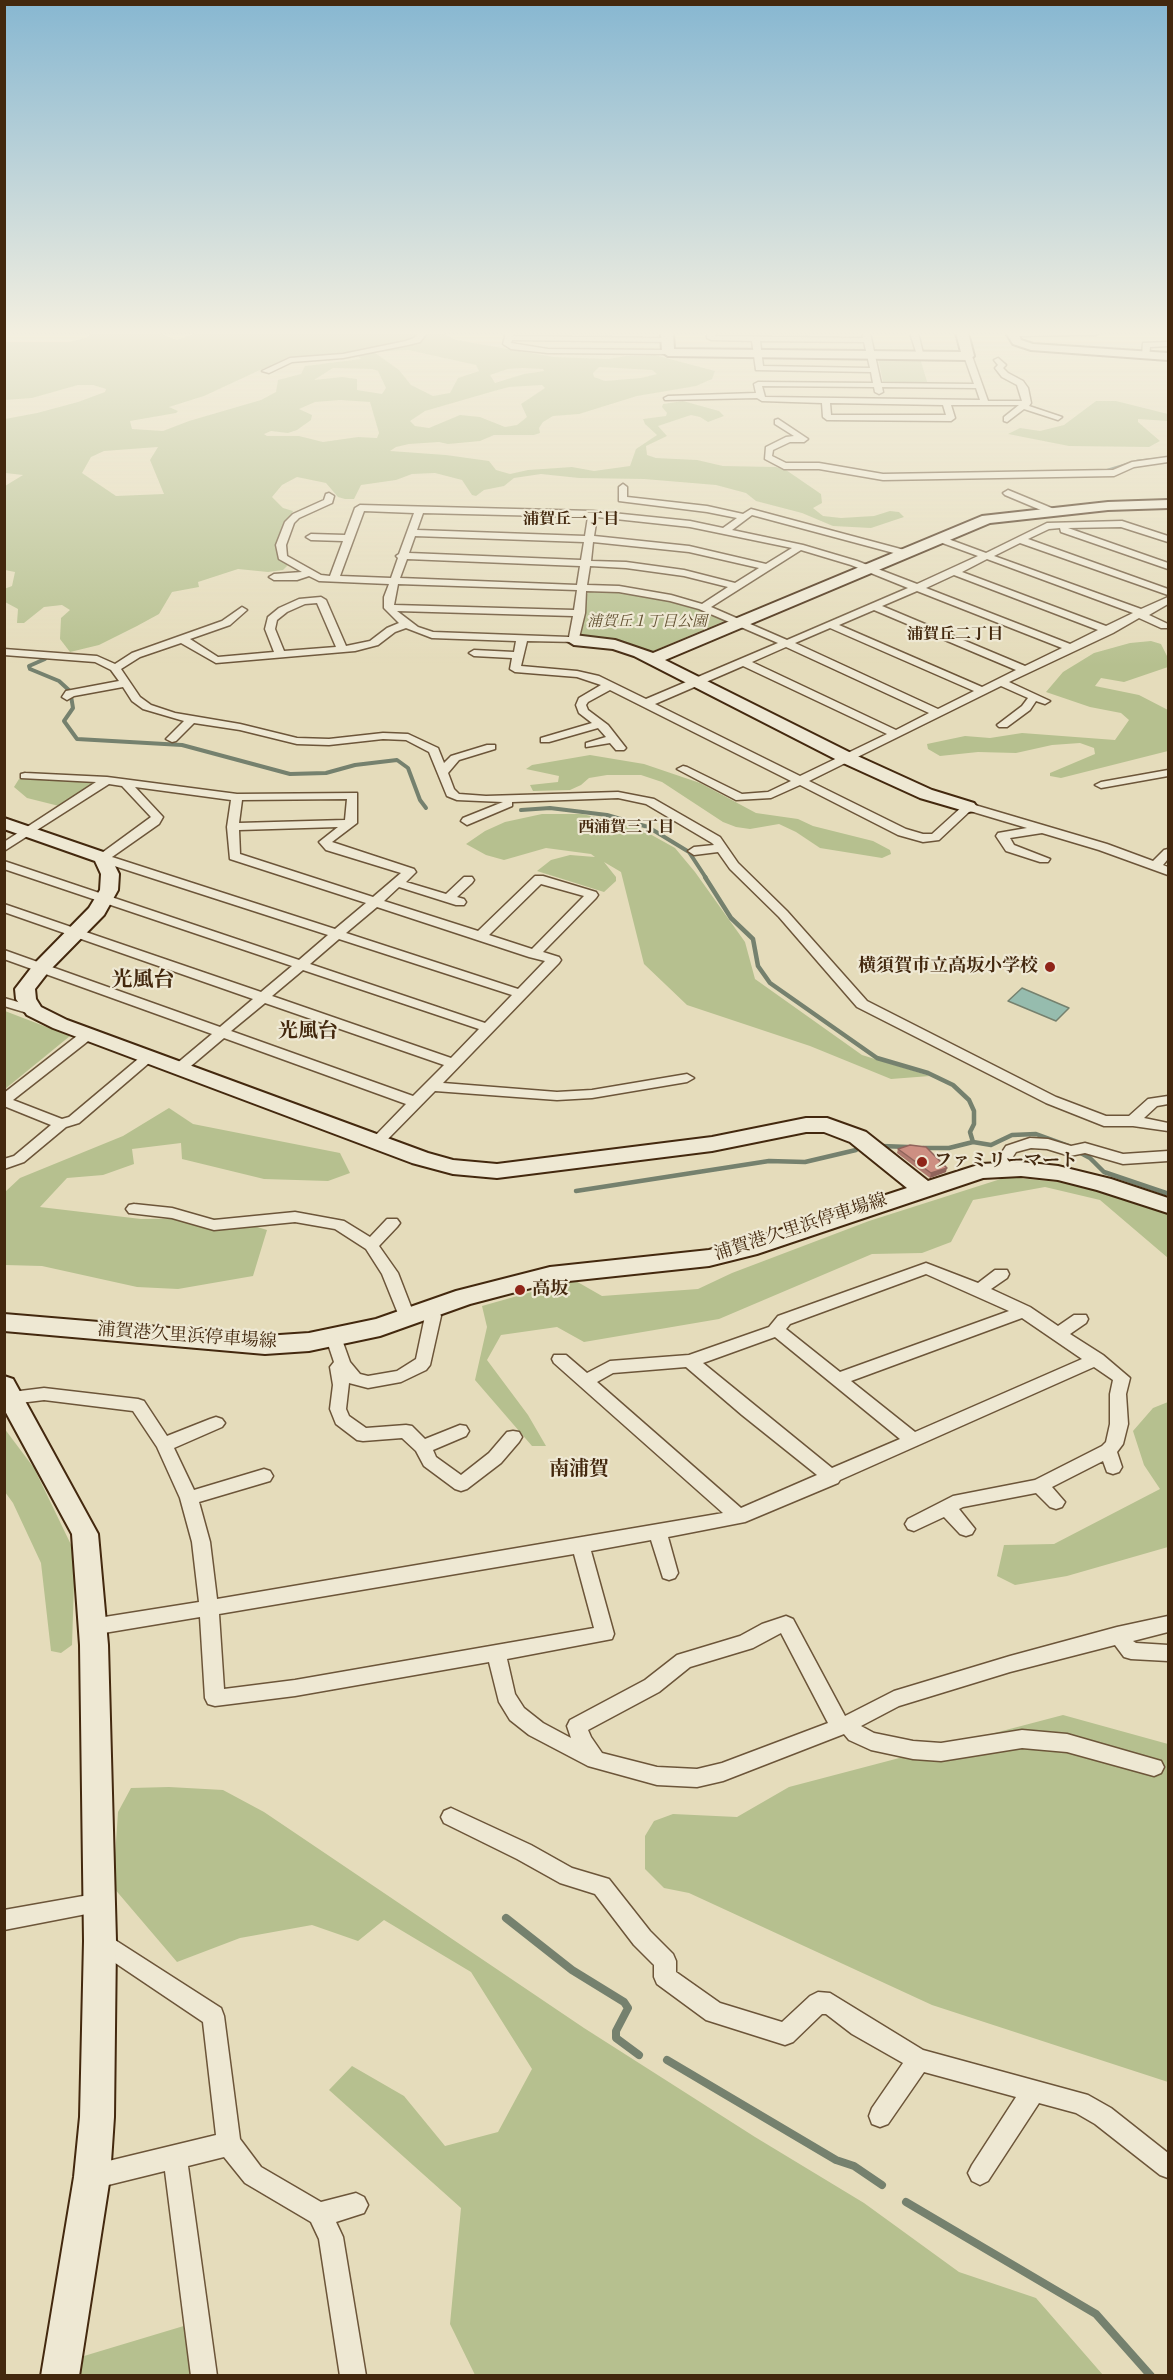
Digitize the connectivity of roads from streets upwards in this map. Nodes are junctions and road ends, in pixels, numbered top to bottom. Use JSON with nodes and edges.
{"nodes":[{"id":1,"x":778,"y":444,"type":"edge"},
{"id":2,"x":1168,"y":460,"type":"edge"},
{"id":3,"x":623,"y":487,"type":"dead end"},
{"id":4,"x":329,"y":496,"type":"dead end"},
{"id":5,"x":1011,"y":497,"type":"dead end"},
{"id":6,"x":1168,"y":504,"type":"edge"},
{"id":7,"x":419,"y":510,"type":"junction"},
{"id":8,"x":1051,"y":511,"type":"junction"},
{"id":9,"x":593,"y":514,"type":"junction"},
{"id":10,"x":745,"y":517,"type":"junction"},
{"id":11,"x":1052,"y":526,"type":"junction"},
{"id":12,"x":1166,"y":526,"type":"dead end"},
{"id":13,"x":352,"y":528,"type":"junction"},
{"id":14,"x":726,"y":530,"type":"junction"},
{"id":15,"x":410,"y":533,"type":"junction"},
{"id":16,"x":1151,"y":533,"type":"junction"},
{"id":17,"x":349,"y":538,"type":"junction"},
{"id":18,"x":589,"y":538,"type":"junction"},
{"id":19,"x":940,"y":539,"type":"junction"},
{"id":20,"x":1168,"y":539,"type":"edge"},
{"id":21,"x":1021,"y":540,"type":"junction"},
{"id":22,"x":800,"y":547,"type":"junction"},
{"id":23,"x":905,"y":553,"type":"junction"},
{"id":24,"x":401,"y":556,"type":"junction"},
{"id":25,"x":987,"y":556,"type":"junction"},
{"id":26,"x":586,"y":562,"type":"junction"},
{"id":27,"x":1168,"y":566,"type":"edge"},
{"id":28,"x":767,"y":567,"type":"junction"},
{"id":29,"x":868,"y":569,"type":"junction"},
{"id":30,"x":954,"y":572,"type":"junction"},
{"id":31,"x":310,"y":573,"type":"junction"},
{"id":32,"x":274,"y":577,"type":"dead end"},
{"id":33,"x":334,"y":579,"type":"junction"},
{"id":34,"x":394,"y":582,"type":"junction"},
{"id":35,"x":736,"y":586,"type":"junction"},
{"id":36,"x":583,"y":588,"type":"junction"},
{"id":37,"x":917,"y":588,"type":"junction"},
{"id":38,"x":1168,"y":592,"type":"edge"},
{"id":39,"x":1168,"y":600,"type":"edge"},
{"id":40,"x":703,"y":606,"type":"junction"},
{"id":41,"x":873,"y":606,"type":"junction"},
{"id":42,"x":389,"y":608,"type":"junction"},
{"id":43,"x":242,"y":610,"type":"dead end"},
{"id":44,"x":580,"y":613,"type":"junction"},
{"id":45,"x":1143,"y":614,"type":"junction"},
{"id":46,"x":741,"y":622,"type":"junction"},
{"id":47,"x":406,"y":624,"type":"junction"},
{"id":48,"x":831,"y":624,"type":"junction"},
{"id":49,"x":1165,"y":626,"type":"dead end"},
{"id":50,"x":1109,"y":631,"type":"junction"},
{"id":51,"x":182,"y":639,"type":"junction"},
{"id":52,"x":522,"y":639,"type":"junction"},
{"id":53,"x":574,"y":640,"type":"junction"},
{"id":54,"x":789,"y":643,"type":"junction"},
{"id":55,"x":1070,"y":648,"type":"junction"},
{"id":56,"x":342,"y":649,"type":"junction"},
{"id":57,"x":4,"y":652,"type":"edge"},
{"id":58,"x":474,"y":653,"type":"dead end"},
{"id":59,"x":281,"y":655,"type":"junction"},
{"id":60,"x":518,"y":655,"type":"junction"},
{"id":61,"x":653,"y":659,"type":"junction"},
{"id":62,"x":745,"y":663,"type":"junction"},
{"id":63,"x":115,"y":668,"type":"junction"},
{"id":64,"x":1024,"y":670,"type":"junction"},
{"id":65,"x":697,"y":682,"type":"junction"},
{"id":66,"x":1000,"y":682,"type":"junction"},
{"id":67,"x":127,"y":683,"type":"junction"},
{"id":68,"x":609,"y":685,"type":"junction"},
{"id":69,"x":982,"y":691,"type":"junction"},
{"id":70,"x":1034,"y":696,"type":"junction"},
{"id":71,"x":67,"y":698,"type":"dead end"},
{"id":72,"x":1045,"y":701,"type":"dead end"},
{"id":73,"x":647,"y":703,"type":"junction"},
{"id":74,"x":938,"y":712,"type":"junction"},
{"id":75,"x":192,"y":719,"type":"junction"},
{"id":76,"x":550,"y":723,"type":"dead end"},
{"id":77,"x":1025,"y":723,"type":"dead end"},
{"id":78,"x":600,"y":724,"type":"junction"},
{"id":79,"x":896,"y":734,"type":"junction"},
{"id":80,"x":562,"y":735,"type":"junction"},
{"id":81,"x":172,"y":739,"type":"dead end"},
{"id":82,"x":545,"y":740,"type":"dead end"},
{"id":83,"x":590,"y":745,"type":"dead end"},
{"id":84,"x":491,"y":747,"type":"dead end"},
{"id":85,"x":847,"y":758,"type":"junction"},
{"id":86,"x":683,"y":769,"type":"dead end"},
{"id":87,"x":442,"y":773,"type":"junction"},
{"id":88,"x":1168,"y":773,"type":"edge"},
{"id":89,"x":25,"y":776,"type":"dead end"},
{"id":90,"x":107,"y":780,"type":"junction"},
{"id":91,"x":798,"y":782,"type":"junction"},
{"id":92,"x":128,"y":783,"type":"junction"},
{"id":93,"x":1101,"y":785,"type":"dead end"},
{"id":94,"x":237,"y":796,"type":"junction"},
{"id":95,"x":522,"y":799,"type":"junction"},
{"id":96,"x":968,"y":807,"type":"junction"},
{"id":97,"x":468,"y":821,"type":"dead end"},
{"id":98,"x":4,"y":823,"type":"edge"},
{"id":99,"x":351,"y":823,"type":"junction"},
{"id":100,"x":233,"y":827,"type":"junction"},
{"id":101,"x":1043,"y":828,"type":"junction"},
{"id":102,"x":31,"y":831,"type":"junction"},
{"id":103,"x":4,"y":848,"type":"edge"},
{"id":104,"x":721,"y":848,"type":"junction"},
{"id":105,"x":694,"y":851,"type":"dead end"},
{"id":106,"x":1168,"y":853,"type":"edge"},
{"id":107,"x":103,"y":858,"type":"junction"},
{"id":108,"x":1044,"y":859,"type":"dead end"},
{"id":109,"x":4,"y":865,"type":"edge"},
{"id":110,"x":1155,"y":866,"type":"junction"},
{"id":111,"x":734,"y":867,"type":"junction"},
{"id":112,"x":720,"y":869,"type":"dead end"},
{"id":113,"x":1168,"y":871,"type":"edge"},
{"id":114,"x":468,"y":880,"type":"dead end"},
{"id":115,"x":398,"y":883,"type":"junction"},
{"id":116,"x":106,"y":899,"type":"junction"},
{"id":117,"x":375,"y":902,"type":"junction"},
{"id":118,"x":4,"y":908,"type":"edge"},
{"id":119,"x":338,"y":933,"type":"junction"},
{"id":120,"x":76,"y":934,"type":"junction"},
{"id":121,"x":480,"y":936,"type":"junction"},
{"id":122,"x":4,"y":954,"type":"edge"},
{"id":123,"x":534,"y":954,"type":"junction"},
{"id":124,"x":301,"y":965,"type":"junction"},
{"id":125,"x":42,"y":967,"type":"junction"},
{"id":126,"x":521,"y":994,"type":"junction"},
{"id":127,"x":263,"y":997,"type":"junction"},
{"id":128,"x":4,"y":1002,"type":"edge"},
{"id":129,"x":34,"y":1011,"type":"junction"},
{"id":130,"x":488,"y":1028,"type":"junction"},
{"id":131,"x":222,"y":1033,"type":"junction"},
{"id":132,"x":87,"y":1035,"type":"junction"},
{"id":133,"x":149,"y":1057,"type":"junction"},
{"id":134,"x":453,"y":1063,"type":"junction"},
{"id":135,"x":180,"y":1068,"type":"junction"},
{"id":136,"x":687,"y":1078,"type":"dead end"},
{"id":137,"x":432,"y":1086,"type":"junction"},
{"id":138,"x":4,"y":1100,"type":"edge"},
{"id":139,"x":1168,"y":1100,"type":"edge"},
{"id":140,"x":415,"y":1102,"type":"junction"},
{"id":141,"x":1133,"y":1121,"type":"junction"},
{"id":142,"x":61,"y":1124,"type":"junction"},
{"id":143,"x":1168,"y":1127,"type":"edge"},
{"id":144,"x":377,"y":1142,"type":"junction"},
{"id":145,"x":1168,"y":1156,"type":"edge"},
{"id":146,"x":4,"y":1164,"type":"edge"},
{"id":147,"x":998,"y":1169,"type":"junction"},
{"id":148,"x":923,"y":1189,"type":"junction"},
{"id":149,"x":1168,"y":1206,"type":"edge"},
{"id":150,"x":134,"y":1209,"type":"dead end"},
{"id":151,"x":392,"y":1222,"type":"dead end"},
{"id":152,"x":371,"y":1245,"type":"junction"},
{"id":153,"x":1001,"y":1274,"type":"dead end"},
{"id":154,"x":979,"y":1290,"type":"junction"},
{"id":155,"x":430,"y":1308,"type":"junction"},
{"id":156,"x":1024,"y":1311,"type":"junction"},
{"id":157,"x":407,"y":1317,"type":"junction"},
{"id":158,"x":1080,"y":1319,"type":"dead end"},
{"id":159,"x":4,"y":1322,"type":"edge"},
{"id":160,"x":777,"y":1330,"type":"junction"},
{"id":161,"x":1058,"y":1334,"type":"junction"},
{"id":162,"x":334,"y":1338,"type":"junction"},
{"id":163,"x":560,"y":1359,"type":"dead end"},
{"id":164,"x":1097,"y":1359,"type":"junction"},
{"id":165,"x":690,"y":1360,"type":"junction"},
{"id":166,"x":343,"y":1364,"type":"junction"},
{"id":167,"x":838,"y":1379,"type":"junction"},
{"id":168,"x":586,"y":1381,"type":"junction"},
{"id":169,"x":8,"y":1391,"type":"edge"},
{"id":170,"x":216,"y":1423,"type":"dead end"},
{"id":171,"x":460,"y":1431,"type":"dead end"},
{"id":172,"x":513,"y":1437,"type":"dead end"},
{"id":173,"x":915,"y":1441,"type":"junction"},
{"id":174,"x":164,"y":1445,"type":"junction"},
{"id":175,"x":423,"y":1447,"type":"junction"},
{"id":176,"x":264,"y":1476,"type":"dead end"},
{"id":177,"x":832,"y":1478,"type":"junction"},
{"id":178,"x":1039,"y":1486,"type":"junction"},
{"id":179,"x":189,"y":1498,"type":"junction"},
{"id":180,"x":1056,"y":1502,"type":"dead end"},
{"id":181,"x":946,"y":1507,"type":"junction"},
{"id":182,"x":740,"y":1517,"type":"junction"},
{"id":183,"x":914,"y":1524,"type":"dead end"},
{"id":184,"x":966,"y":1529,"type":"dead end"},
{"id":185,"x":658,"y":1533,"type":"junction"},
{"id":186,"x":581,"y":1546,"type":"junction"},
{"id":187,"x":669,"y":1573,"type":"dead end"},
{"id":188,"x":209,"y":1609,"type":"junction"},
{"id":189,"x":1168,"y":1624,"type":"edge"},
{"id":190,"x":92,"y":1627,"type":"junction"},
{"id":191,"x":1117,"y":1635,"type":"junction"},
{"id":192,"x":496,"y":1652,"type":"junction"},
{"id":193,"x":1168,"y":1653,"type":"edge"},
{"id":194,"x":844,"y":1725,"type":"junction"},
{"id":195,"x":595,"y":1760,"type":"junction"},
{"id":196,"x":1154,"y":1767,"type":"dead end"},
{"id":197,"x":451,"y":1817,"type":"dead end"},
{"id":198,"x":100,"y":1903,"type":"junction"},
{"id":199,"x":4,"y":1920,"type":"edge"},
{"id":200,"x":100,"y":1941,"type":"junction"},
{"id":201,"x":919,"y":2060,"type":"junction"},
{"id":202,"x":1033,"y":2092,"type":"junction"},
{"id":203,"x":880,"y":2116,"type":"dead end"},
{"id":204,"x":229,"y":2144,"type":"junction"},
{"id":205,"x":175,"y":2157,"type":"junction"},
{"id":206,"x":1168,"y":2167,"type":"edge"},
{"id":207,"x":980,"y":2173,"type":"dead end"},
{"id":208,"x":92,"y":2177,"type":"junction"},
{"id":209,"x":356,"y":2205,"type":"dead end"},
{"id":210,"x":319,"y":2214,"type":"junction"},
{"id":211,"x":60,"y":2376,"type":"edge"},
{"id":212,"x":204,"y":2376,"type":"edge"},
{"id":213,"x":353,"y":2376,"type":"edge"}],
"edges":[{"from":1,"to":2,"type":"street"},
{"from":3,"to":10,"type":"street"},
{"from":4,"to":31,"type":"street"},
{"from":5,"to":8,"type":"street"},
{"from":6,"to":8,"type":"street"},
{"from":7,"to":9,"type":"street"},
{"from":7,"to":13,"type":"street"},
{"from":7,"to":15,"type":"street"},
{"from":8,"to":19,"type":"street"},
{"from":9,"to":14,"type":"street"},
{"from":9,"to":18,"type":"street"},
{"from":10,"to":14,"type":"street"},
{"from":10,"to":23,"type":"street"},
{"from":11,"to":16,"type":"street"},
{"from":11,"to":21,"type":"street"},
{"from":11,"to":27,"type":"street"},
{"from":12,"to":16,"type":"street"},
{"from":13,"to":17,"type":"street"},
{"from":13,"to":17,"type":"street"},
{"from":14,"to":22,"type":"street"},
{"from":15,"to":18,"type":"street"},
{"from":15,"to":24,"type":"street"},
{"from":16,"to":20,"type":"street"},
{"from":17,"to":33,"type":"street"},
{"from":18,"to":26,"type":"street"},
{"from":18,"to":28,"type":"street"},
{"from":19,"to":23,"type":"street"},
{"from":19,"to":25,"type":"street"},
{"from":21,"to":25,"type":"street"},
{"from":21,"to":38,"type":"street"},
{"from":22,"to":28,"type":"street"},
{"from":22,"to":29,"type":"street"},
{"from":23,"to":29,"type":"street"},
{"from":24,"to":26,"type":"street"},
{"from":24,"to":34,"type":"street"},
{"from":25,"to":30,"type":"street"},
{"from":25,"to":45,"type":"street"},
{"from":26,"to":35,"type":"street"},
{"from":26,"to":36,"type":"street"},
{"from":28,"to":35,"type":"street"},
{"from":29,"to":37,"type":"street"},
{"from":29,"to":46,"type":"street"},
{"from":30,"to":37,"type":"street"},
{"from":30,"to":50,"type":"street"},
{"from":31,"to":32,"type":"street"},
{"from":31,"to":33,"type":"street"},
{"from":33,"to":34,"type":"street"},
{"from":34,"to":36,"type":"street"},
{"from":34,"to":42,"type":"street"},
{"from":35,"to":40,"type":"street"},
{"from":36,"to":40,"type":"street"},
{"from":36,"to":44,"type":"street"},
{"from":37,"to":41,"type":"street"},
{"from":37,"to":55,"type":"street"},
{"from":39,"to":45,"type":"street"},
{"from":40,"to":46,"type":"street"},
{"from":41,"to":48,"type":"street"},
{"from":41,"to":64,"type":"street"},
{"from":42,"to":44,"type":"street"},
{"from":42,"to":47,"type":"street"},
{"from":43,"to":51,"type":"street"},
{"from":44,"to":53,"type":"street"},
{"from":45,"to":49,"type":"street"},
{"from":45,"to":50,"type":"street"},
{"from":46,"to":54,"type":"street"},
{"from":46,"to":61,"type":"street"},
{"from":47,"to":52,"type":"street"},
{"from":47,"to":56,"type":"street"},
{"from":48,"to":54,"type":"street"},
{"from":48,"to":69,"type":"street"},
{"from":50,"to":55,"type":"street"},
{"from":51,"to":59,"type":"street"},
{"from":51,"to":63,"type":"street"},
{"from":52,"to":53,"type":"street"},
{"from":52,"to":60,"type":"street"},
{"from":53,"to":61,"type":"street"},
{"from":54,"to":62,"type":"street"},
{"from":54,"to":74,"type":"street"},
{"from":55,"to":64,"type":"street"},
{"from":56,"to":59,"type":"street"},
{"from":56,"to":59,"type":"street"},
{"from":57,"to":63,"type":"street"},
{"from":58,"to":60,"type":"street"},
{"from":60,"to":68,"type":"street"},
{"from":61,"to":65,"type":"street"},
{"from":62,"to":65,"type":"street"},
{"from":62,"to":79,"type":"street"},
{"from":63,"to":67,"type":"street"},
{"from":64,"to":66,"type":"street"},
{"from":65,"to":73,"type":"street"},
{"from":65,"to":85,"type":"street"},
{"from":66,"to":69,"type":"street"},
{"from":66,"to":70,"type":"street"},
{"from":67,"to":71,"type":"street"},
{"from":67,"to":75,"type":"street"},
{"from":68,"to":73,"type":"street"},
{"from":68,"to":78,"type":"street"},
{"from":69,"to":74,"type":"street"},
{"from":70,"to":72,"type":"street"},
{"from":70,"to":77,"type":"street"},
{"from":73,"to":91,"type":"street"},
{"from":74,"to":79,"type":"street"},
{"from":75,"to":81,"type":"street"},
{"from":75,"to":87,"type":"street"},
{"from":76,"to":80,"type":"street"},
{"from":78,"to":80,"type":"street"},
{"from":78,"to":83,"type":"street"},
{"from":79,"to":85,"type":"street"},
{"from":80,"to":82,"type":"street"},
{"from":84,"to":87,"type":"street"},
{"from":85,"to":91,"type":"street"},
{"from":85,"to":96,"type":"street"},
{"from":86,"to":91,"type":"street"},
{"from":87,"to":95,"type":"street"},
{"from":88,"to":93,"type":"street"},
{"from":89,"to":90,"type":"street"},
{"from":90,"to":92,"type":"street"},
{"from":90,"to":102,"type":"street"},
{"from":91,"to":96,"type":"street"},
{"from":92,"to":94,"type":"street"},
{"from":92,"to":107,"type":"street"},
{"from":94,"to":99,"type":"street"},
{"from":94,"to":100,"type":"street"},
{"from":95,"to":97,"type":"street"},
{"from":95,"to":104,"type":"street"},
{"from":96,"to":101,"type":"street"},
{"from":98,"to":102,"type":"street"},
{"from":99,"to":100,"type":"street"},
{"from":99,"to":115,"type":"street"},
{"from":100,"to":117,"type":"street"},
{"from":101,"to":108,"type":"street"},
{"from":101,"to":110,"type":"street"},
{"from":102,"to":103,"type":"street"},
{"from":102,"to":107,"type":"street"},
{"from":104,"to":105,"type":"street"},
{"from":104,"to":111,"type":"street"},
{"from":106,"to":110,"type":"street"},
{"from":107,"to":116,"type":"street"},
{"from":107,"to":119,"type":"street"},
{"from":109,"to":116,"type":"street"},
{"from":110,"to":113,"type":"street"},
{"from":111,"to":112,"type":"street"},
{"from":111,"to":141,"type":"street"},
{"from":114,"to":115,"type":"street"},
{"from":115,"to":117,"type":"street"},
{"from":116,"to":120,"type":"street"},
{"from":116,"to":124,"type":"street"},
{"from":117,"to":119,"type":"street"},
{"from":117,"to":121,"type":"street"},
{"from":118,"to":120,"type":"street"},
{"from":119,"to":124,"type":"street"},
{"from":119,"to":126,"type":"street"},
{"from":120,"to":125,"type":"street"},
{"from":120,"to":127,"type":"street"},
{"from":121,"to":123,"type":"street"},
{"from":121,"to":123,"type":"street"},
{"from":122,"to":125,"type":"street"},
{"from":123,"to":126,"type":"street"},
{"from":124,"to":127,"type":"street"},
{"from":124,"to":130,"type":"street"},
{"from":125,"to":129,"type":"street"},
{"from":125,"to":131,"type":"street"},
{"from":126,"to":130,"type":"street"},
{"from":127,"to":131,"type":"street"},
{"from":127,"to":134,"type":"street"},
{"from":128,"to":129,"type":"street"},
{"from":129,"to":132,"type":"street"},
{"from":130,"to":134,"type":"street"},
{"from":131,"to":135,"type":"street"},
{"from":131,"to":140,"type":"street"},
{"from":132,"to":133,"type":"street"},
{"from":132,"to":138,"type":"street"},
{"from":133,"to":135,"type":"street"},
{"from":133,"to":142,"type":"street"},
{"from":134,"to":137,"type":"street"},
{"from":135,"to":144,"type":"street"},
{"from":136,"to":137,"type":"street"},
{"from":137,"to":140,"type":"street"},
{"from":138,"to":142,"type":"street"},
{"from":139,"to":141,"type":"street"},
{"from":140,"to":144,"type":"street"},
{"from":141,"to":143,"type":"street"},
{"from":142,"to":146,"type":"street"},
{"from":144,"to":148,"type":"street"},
{"from":145,"to":147,"type":"street"},
{"from":147,"to":148,"type":"street","name":"浦賀港久里浜停車場線"},
{"from":147,"to":149,"type":"street","name":"浦賀港久里浜停車場線"},
{"from":148,"to":155,"type":"street","name":"浦賀港久里浜停車場線"},
{"from":150,"to":152,"type":"street"},
{"from":151,"to":152,"type":"street"},
{"from":152,"to":157,"type":"street"},
{"from":153,"to":154,"type":"street"},
{"from":154,"to":156,"type":"street"},
{"from":154,"to":160,"type":"street"},
{"from":155,"to":157,"type":"street","name":"浦賀港久里浜停車場線"},
{"from":155,"to":166,"type":"street"},
{"from":156,"to":161,"type":"street"},
{"from":156,"to":167,"type":"street"},
{"from":157,"to":162,"type":"street","name":"浦賀港久里浜停車場線"},
{"from":158,"to":161,"type":"street"},
{"from":159,"to":162,"type":"street","name":"浦賀港久里浜停車場線"},
{"from":160,"to":165,"type":"street"},
{"from":160,"to":167,"type":"street"},
{"from":161,"to":164,"type":"street"},
{"from":162,"to":166,"type":"street"},
{"from":163,"to":168,"type":"street"},
{"from":164,"to":173,"type":"street"},
{"from":164,"to":178,"type":"street"},
{"from":165,"to":168,"type":"street"},
{"from":165,"to":177,"type":"street"},
{"from":166,"to":175,"type":"street"},
{"from":167,"to":173,"type":"street"},
{"from":168,"to":182,"type":"street"},
{"from":169,"to":174,"type":"street"},
{"from":169,"to":190,"type":"street"},
{"from":170,"to":174,"type":"street"},
{"from":171,"to":175,"type":"street"},
{"from":172,"to":175,"type":"street"},
{"from":173,"to":177,"type":"street"},
{"from":174,"to":179,"type":"street"},
{"from":176,"to":179,"type":"street"},
{"from":177,"to":182,"type":"street"},
{"from":178,"to":180,"type":"street"},
{"from":178,"to":181,"type":"street"},
{"from":179,"to":188,"type":"street"},
{"from":181,"to":183,"type":"street"},
{"from":181,"to":184,"type":"street"},
{"from":182,"to":185,"type":"street"},
{"from":185,"to":186,"type":"street"},
{"from":185,"to":187,"type":"street"},
{"from":186,"to":188,"type":"street"},
{"from":186,"to":192,"type":"street"},
{"from":188,"to":190,"type":"street"},
{"from":188,"to":192,"type":"street"},
{"from":189,"to":191,"type":"street"},
{"from":190,"to":198,"type":"street"},
{"from":191,"to":193,"type":"street"},
{"from":191,"to":194,"type":"street"},
{"from":192,"to":195,"type":"street"},
{"from":194,"to":195,"type":"street"},
{"from":194,"to":195,"type":"street"},
{"from":194,"to":196,"type":"street"},
{"from":197,"to":201,"type":"street"},
{"from":198,"to":199,"type":"street"},
{"from":198,"to":200,"type":"street"},
{"from":200,"to":204,"type":"street"},
{"from":200,"to":208,"type":"street"},
{"from":201,"to":202,"type":"street"},
{"from":201,"to":203,"type":"street"},
{"from":202,"to":206,"type":"street"},
{"from":202,"to":207,"type":"street"},
{"from":204,"to":205,"type":"street"},
{"from":204,"to":210,"type":"street"},
{"from":205,"to":208,"type":"street"},
{"from":205,"to":212,"type":"street"},
{"from":208,"to":211,"type":"street"},
{"from":209,"to":210,"type":"street"},
{"from":210,"to":213,"type":"street"}]}
